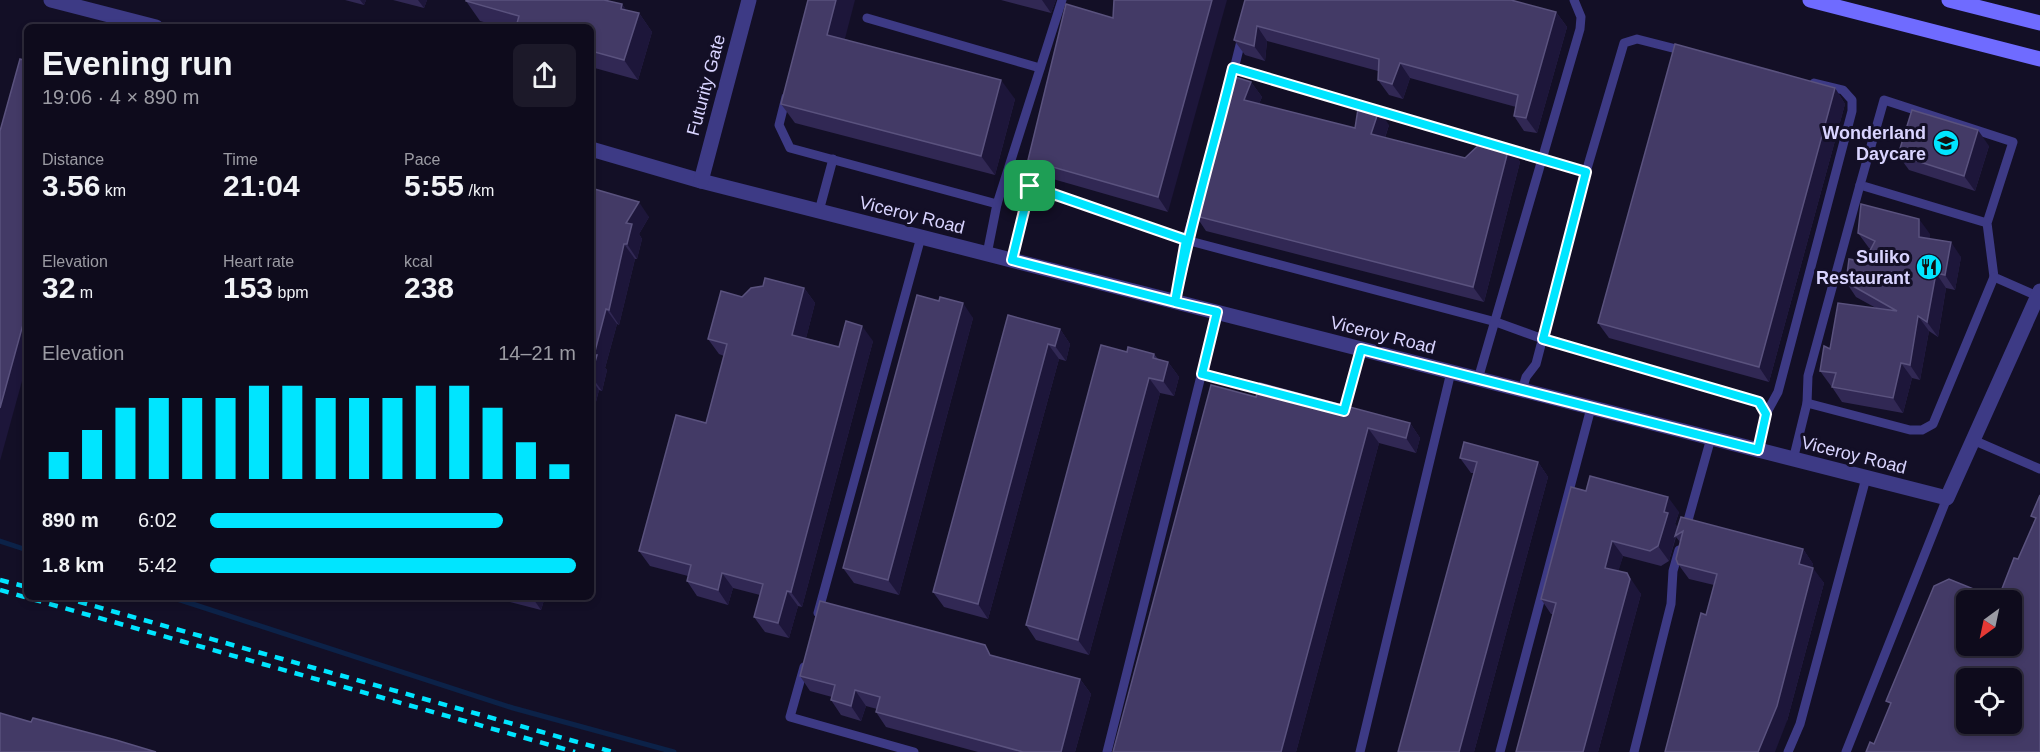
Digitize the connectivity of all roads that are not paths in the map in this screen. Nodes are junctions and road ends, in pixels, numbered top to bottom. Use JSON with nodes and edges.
{"nodes":[{"id":1,"x":51,"y":0,"type":"edge"},
{"id":2,"x":749,"y":0,"type":"edge"},
{"id":3,"x":1062,"y":0,"type":"edge"},
{"id":4,"x":1073,"y":0,"type":"edge"},
{"id":5,"x":1574,"y":0,"type":"edge"},
{"id":6,"x":1810,"y":0,"type":"edge"},
{"id":7,"x":1949,"y":0,"type":"edge"},
{"id":8,"x":1070,"y":10,"type":"edge"},
{"id":9,"x":867,"y":18,"type":"dead end"},
{"id":10,"x":2040,"y":23,"type":"edge"},
{"id":11,"x":144,"y":24,"type":"edge"},
{"id":12,"x":1244,"y":32,"type":"edge"},
{"id":13,"x":1694,"y":53,"type":"edge"},
{"id":14,"x":2040,"y":59,"type":"edge"},
{"id":15,"x":1040,"y":68,"type":"junction"},
{"id":16,"x":1233,"y":68,"type":"junction"},
{"id":17,"x":1809,"y":82,"type":"edge"},
{"id":18,"x":788,"y":91,"type":"edge"},
{"id":19,"x":1040,"y":142,"type":"edge"},
{"id":20,"x":594,"y":149,"type":"edge"},
{"id":21,"x":1543,"y":158,"type":"junction"},
{"id":22,"x":833,"y":159,"type":"junction"},
{"id":23,"x":1586,"y":172,"type":"junction"},
{"id":24,"x":701,"y":181,"type":"junction"},
{"id":25,"x":1860,"y":185,"type":"junction"},
{"id":26,"x":1030,"y":186,"type":"junction"},
{"id":27,"x":997,"y":204,"type":"junction"},
{"id":28,"x":819,"y":211,"type":"junction"},
{"id":29,"x":1987,"y":223,"type":"junction"},
{"id":30,"x":921,"y":237,"type":"junction"},
{"id":31,"x":1186,"y":240,"type":"junction"},
{"id":32,"x":987,"y":254,"type":"junction"},
{"id":33,"x":1012,"y":260,"type":"junction"},
{"id":34,"x":1994,"y":277,"type":"junction"},
{"id":35,"x":2039,"y":294,"type":"edge"},
{"id":36,"x":1175,"y":302,"type":"junction"},
{"id":37,"x":1217,"y":312,"type":"junction"},
{"id":38,"x":1496,"y":322,"type":"junction"},
{"id":39,"x":1543,"y":339,"type":"junction"},
{"id":40,"x":1451,"y":372,"type":"junction"},
{"id":41,"x":1478,"y":379,"type":"junction"},
{"id":42,"x":1522,"y":390,"type":"junction"},
{"id":43,"x":1806,"y":404,"type":"junction"},
{"id":44,"x":1591,"y":408,"type":"junction"},
{"id":45,"x":1766,"y":414,"type":"junction"},
{"id":46,"x":1711,"y":438,"type":"junction"},
{"id":47,"x":1973,"y":440,"type":"junction"},
{"id":48,"x":1758,"y":450,"type":"junction"},
{"id":49,"x":1793,"y":460,"type":"junction"},
{"id":50,"x":2040,"y":469,"type":"edge"},
{"id":51,"x":1866,"y":478,"type":"junction"},
{"id":52,"x":1947,"y":498,"type":"junction"},
{"id":53,"x":817,"y":619,"type":"edge"},
{"id":54,"x":808,"y":652,"type":"edge"},
{"id":55,"x":914,"y":752,"type":"edge"},
{"id":56,"x":1107,"y":752,"type":"edge"},
{"id":57,"x":1360,"y":752,"type":"edge"},
{"id":58,"x":1500,"y":752,"type":"edge"},
{"id":59,"x":1634,"y":752,"type":"edge"},
{"id":60,"x":1788,"y":752,"type":"edge"},
{"id":61,"x":1846,"y":752,"type":"edge"}],
"edges":[{"from":1,"to":11,"type":"street"},
{"from":2,"to":24,"type":"street","name":"Futurity Gate"},
{"from":3,"to":15,"type":"lane"},
{"from":4,"to":8,"type":"lane"},
{"from":5,"to":21,"type":"lane"},
{"from":6,"to":14,"type":"main road"},
{"from":7,"to":10,"type":"main road"},
{"from":9,"to":15,"type":"lane"},
{"from":12,"to":16,"type":"lane"},
{"from":13,"to":23,"type":"lane"},
{"from":15,"to":27,"type":"lane"},
{"from":16,"to":21,"type":"lane"},
{"from":16,"to":31,"type":"lane"},
{"from":17,"to":45,"type":"lane"},
{"from":18,"to":22,"type":"lane"},
{"from":19,"to":26,"type":"lane"},
{"from":20,"to":24,"type":"street","name":"Viceroy Road"},
{"from":21,"to":23,"type":"lane"},
{"from":21,"to":38,"type":"lane"},
{"from":22,"to":27,"type":"lane"},
{"from":22,"to":28,"type":"lane"},
{"from":23,"to":39,"type":"lane"},
{"from":24,"to":28,"type":"street","name":"Viceroy Road"},
{"from":25,"to":29,"type":"lane"},
{"from":25,"to":29,"type":"lane"},
{"from":25,"to":43,"type":"lane"},
{"from":26,"to":31,"type":"lane"},
{"from":26,"to":33,"type":"lane"},
{"from":27,"to":32,"type":"lane"},
{"from":28,"to":30,"type":"street","name":"Viceroy Road"},
{"from":29,"to":34,"type":"lane"},
{"from":30,"to":32,"type":"street","name":"Viceroy Road"},
{"from":30,"to":53,"type":"lane"},
{"from":31,"to":36,"type":"lane"},
{"from":31,"to":38,"type":"lane"},
{"from":32,"to":33,"type":"street","name":"Viceroy Road"},
{"from":33,"to":36,"type":"street","name":"Viceroy Road"},
{"from":34,"to":35,"type":"lane"},
{"from":34,"to":43,"type":"lane"},
{"from":35,"to":47,"type":"street"},
{"from":36,"to":37,"type":"street","name":"Viceroy Road"},
{"from":37,"to":40,"type":"street","name":"Viceroy Road"},
{"from":37,"to":56,"type":"lane"},
{"from":38,"to":39,"type":"lane"},
{"from":38,"to":41,"type":"lane"},
{"from":39,"to":42,"type":"lane"},
{"from":39,"to":45,"type":"lane"},
{"from":40,"to":41,"type":"street","name":"Viceroy Road"},
{"from":40,"to":57,"type":"lane"},
{"from":41,"to":42,"type":"street","name":"Viceroy Road"},
{"from":42,"to":44,"type":"street","name":"Viceroy Road"},
{"from":43,"to":49,"type":"lane"},
{"from":44,"to":46,"type":"street","name":"Viceroy Road"},
{"from":44,"to":58,"type":"lane"},
{"from":45,"to":48,"type":"lane"},
{"from":46,"to":48,"type":"street","name":"Viceroy Road"},
{"from":46,"to":59,"type":"lane"},
{"from":47,"to":50,"type":"lane"},
{"from":47,"to":52,"type":"street"},
{"from":48,"to":49,"type":"street","name":"Viceroy Road"},
{"from":49,"to":51,"type":"street","name":"Viceroy Road"},
{"from":51,"to":52,"type":"street","name":"Viceroy Road"},
{"from":51,"to":60,"type":"lane"},
{"from":52,"to":61,"type":"lane"},
{"from":54,"to":55,"type":"lane"}]}
